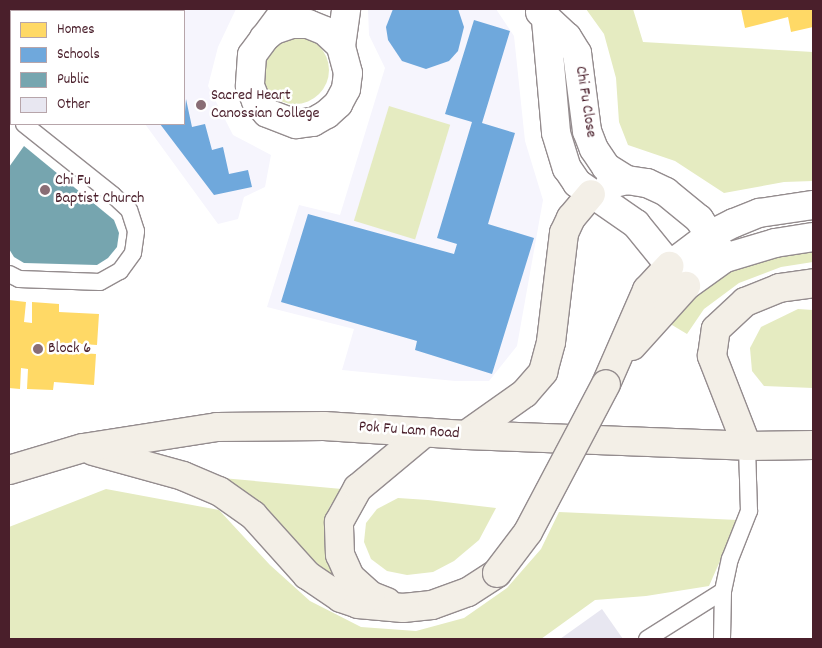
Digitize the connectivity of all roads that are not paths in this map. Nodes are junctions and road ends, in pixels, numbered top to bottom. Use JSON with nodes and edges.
{"nodes":[{"id":1,"x":286,"y":9,"type":"edge"},
{"id":2,"x":346,"y":9,"type":"edge"},
{"id":3,"x":542,"y":15,"type":"edge"},
{"id":4,"x":261,"y":40,"type":"junction"},
{"id":5,"x":341,"y":46,"type":"junction"},
{"id":6,"x":25,"y":125,"type":"edge"},
{"id":7,"x":627,"y":180,"type":"junction"},
{"id":8,"x":591,"y":194,"type":"junction"},
{"id":9,"x":813,"y":204,"type":"edge"},
{"id":10,"x":710,"y":235,"type":"junction"},
{"id":11,"x":813,"y":237,"type":"edge"},
{"id":12,"x":725,"y":258,"type":"junction"},
{"id":13,"x":669,"y":266,"type":"junction"},
{"id":14,"x":9,"y":274,"type":"edge"},
{"id":15,"x":813,"y":283,"type":"edge"},
{"id":16,"x":686,"y":286,"type":"junction"},
{"id":17,"x":606,"y":384,"type":"junction"},
{"id":18,"x":424,"y":433,"type":"junction"},
{"id":19,"x":466,"y":435,"type":"junction"},
{"id":20,"x":813,"y":445,"type":"edge"},
{"id":21,"x":747,"y":446,"type":"junction"},
{"id":22,"x":83,"y":448,"type":"junction"},
{"id":23,"x":9,"y":470,"type":"edge"},
{"id":24,"x":723,"y":591,"type":"junction"},
{"id":25,"x":402,"y":608,"type":"junction"},
{"id":26,"x":655,"y":637,"type":"edge"},
{"id":27,"x":722,"y":639,"type":"edge"}],
"edges":[{"from":1,"to":4,"type":"street"},
{"from":2,"to":5,"type":"street"},
{"from":3,"to":7,"type":"street","name":"Chi Fu Close"},
{"from":3,"to":8,"type":"street","name":"Chi Fu Close"},
{"from":4,"to":5,"type":"street"},
{"from":4,"to":5,"type":"street"},
{"from":6,"to":14,"type":"lane"},
{"from":7,"to":8,"type":"street"},
{"from":7,"to":10,"type":"street"},
{"from":8,"to":13,"type":"street","name":"Chi Fu Close"},
{"from":8,"to":19,"type":"main road"},
{"from":9,"to":10,"type":"street"},
{"from":10,"to":12,"type":"street"},
{"from":10,"to":13,"type":"street"},
{"from":11,"to":12,"type":"street"},
{"from":12,"to":16,"type":"street"},
{"from":13,"to":16,"type":"street","name":"Chi Fu Close"},
{"from":13,"to":17,"type":"main road"},
{"from":15,"to":21,"type":"main road"},
{"from":16,"to":17,"type":"main road"},
{"from":17,"to":25,"type":"main road","bridge":true},
{"from":18,"to":19,"type":"main road","name":"Pok Fu Lam Road"},
{"from":18,"to":22,"type":"main road","name":"Pok Fu Lam Road"},
{"from":18,"to":25,"type":"main road"},
{"from":19,"to":21,"type":"main road","name":"Pok Fu Lam Road"},
{"from":20,"to":21,"type":"main road","name":"Pok Fu Lam Road"},
{"from":21,"to":24,"type":"lane"},
{"from":22,"to":23,"type":"main road","name":"Pok Fu Lam Road"},
{"from":22,"to":25,"type":"main road"},
{"from":24,"to":26,"type":"lane"},
{"from":24,"to":27,"type":"lane"}]}
